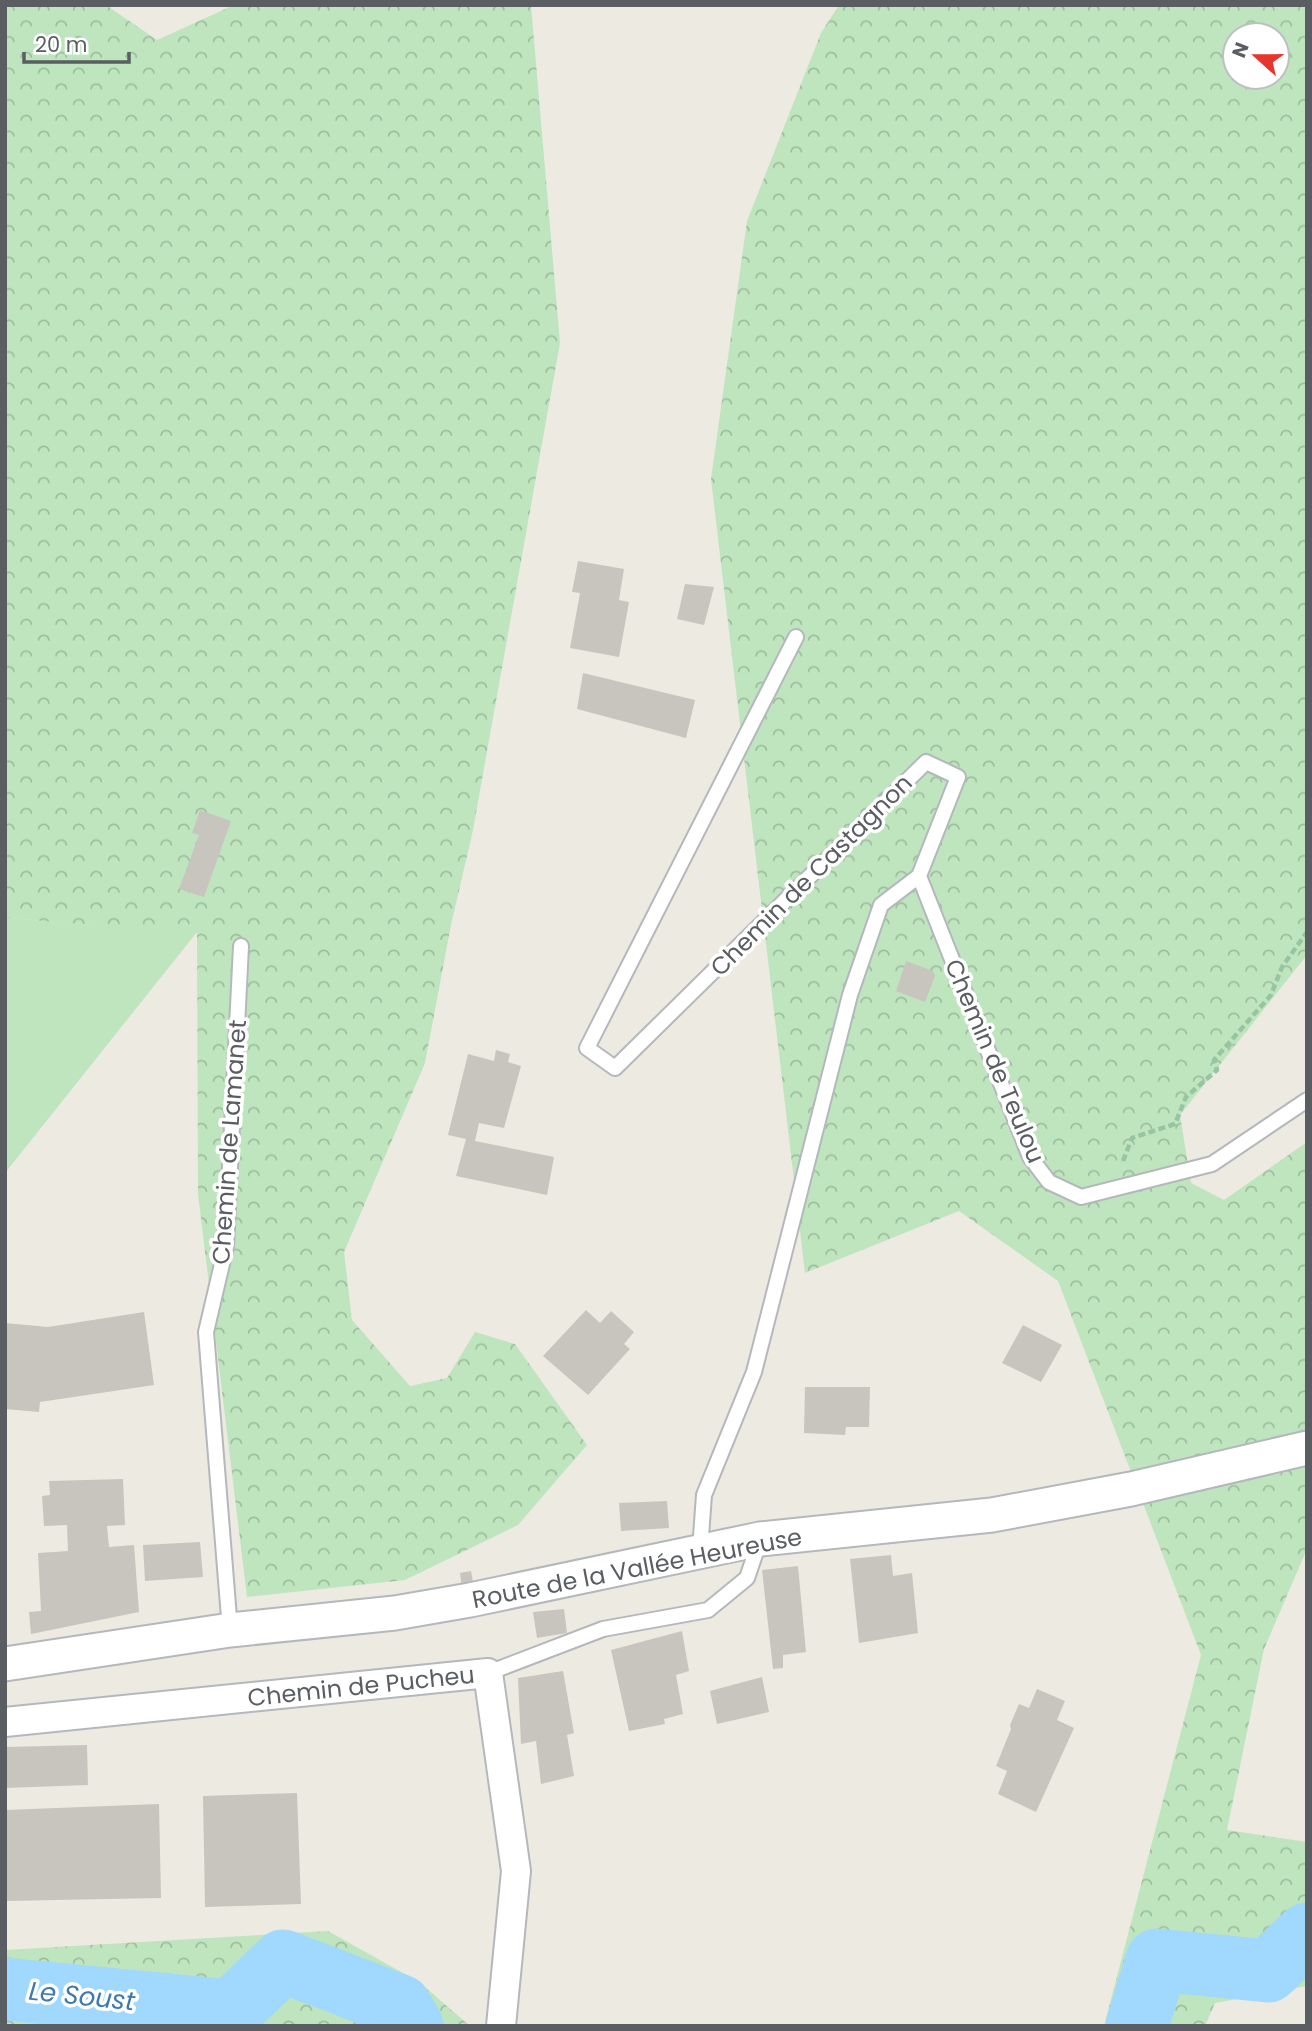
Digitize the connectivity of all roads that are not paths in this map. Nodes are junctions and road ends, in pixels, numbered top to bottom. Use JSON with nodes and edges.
{"nodes":[{"id":1,"x":796,"y":637,"type":"dead end"},
{"id":2,"x":919,"y":876,"type":"junction"},
{"id":3,"x":241,"y":946,"type":"dead end"},
{"id":4,"x":1307,"y":1100,"type":"edge"},
{"id":5,"x":1307,"y":1448,"type":"edge"},
{"id":6,"x":760,"y":1539,"type":"junction"},
{"id":7,"x":700,"y":1550,"type":"junction"},
{"id":8,"x":230,"y":1630,"type":"junction"},
{"id":9,"x":5,"y":1664,"type":"edge"},
{"id":10,"x":488,"y":1673,"type":"junction"},
{"id":11,"x":5,"y":1722,"type":"edge"},
{"id":12,"x":501,"y":2026,"type":"edge"}],
"edges":[{"from":1,"to":2,"type":"lane","name":"Chemin de Castagnon"},
{"from":2,"to":4,"type":"lane","name":"Chemin de Teulou"},
{"from":2,"to":7,"type":"lane"},
{"from":3,"to":8,"type":"lane","name":"Chemin de Lamanet"},
{"from":5,"to":6,"type":"street","name":"Route de la Vallée Heureuse"},
{"from":6,"to":7,"type":"street","name":"Route de la Vallée Heureuse"},
{"from":6,"to":10,"type":"lane"},
{"from":7,"to":8,"type":"street","name":"Route de la Vallée Heureuse"},
{"from":8,"to":9,"type":"street","name":"Route de la Vallée Heureuse"},
{"from":10,"to":11,"type":"street","name":"Chemin de Pucheu"},
{"from":10,"to":12,"type":"street","name":"Chemin de Pucheu"}]}
